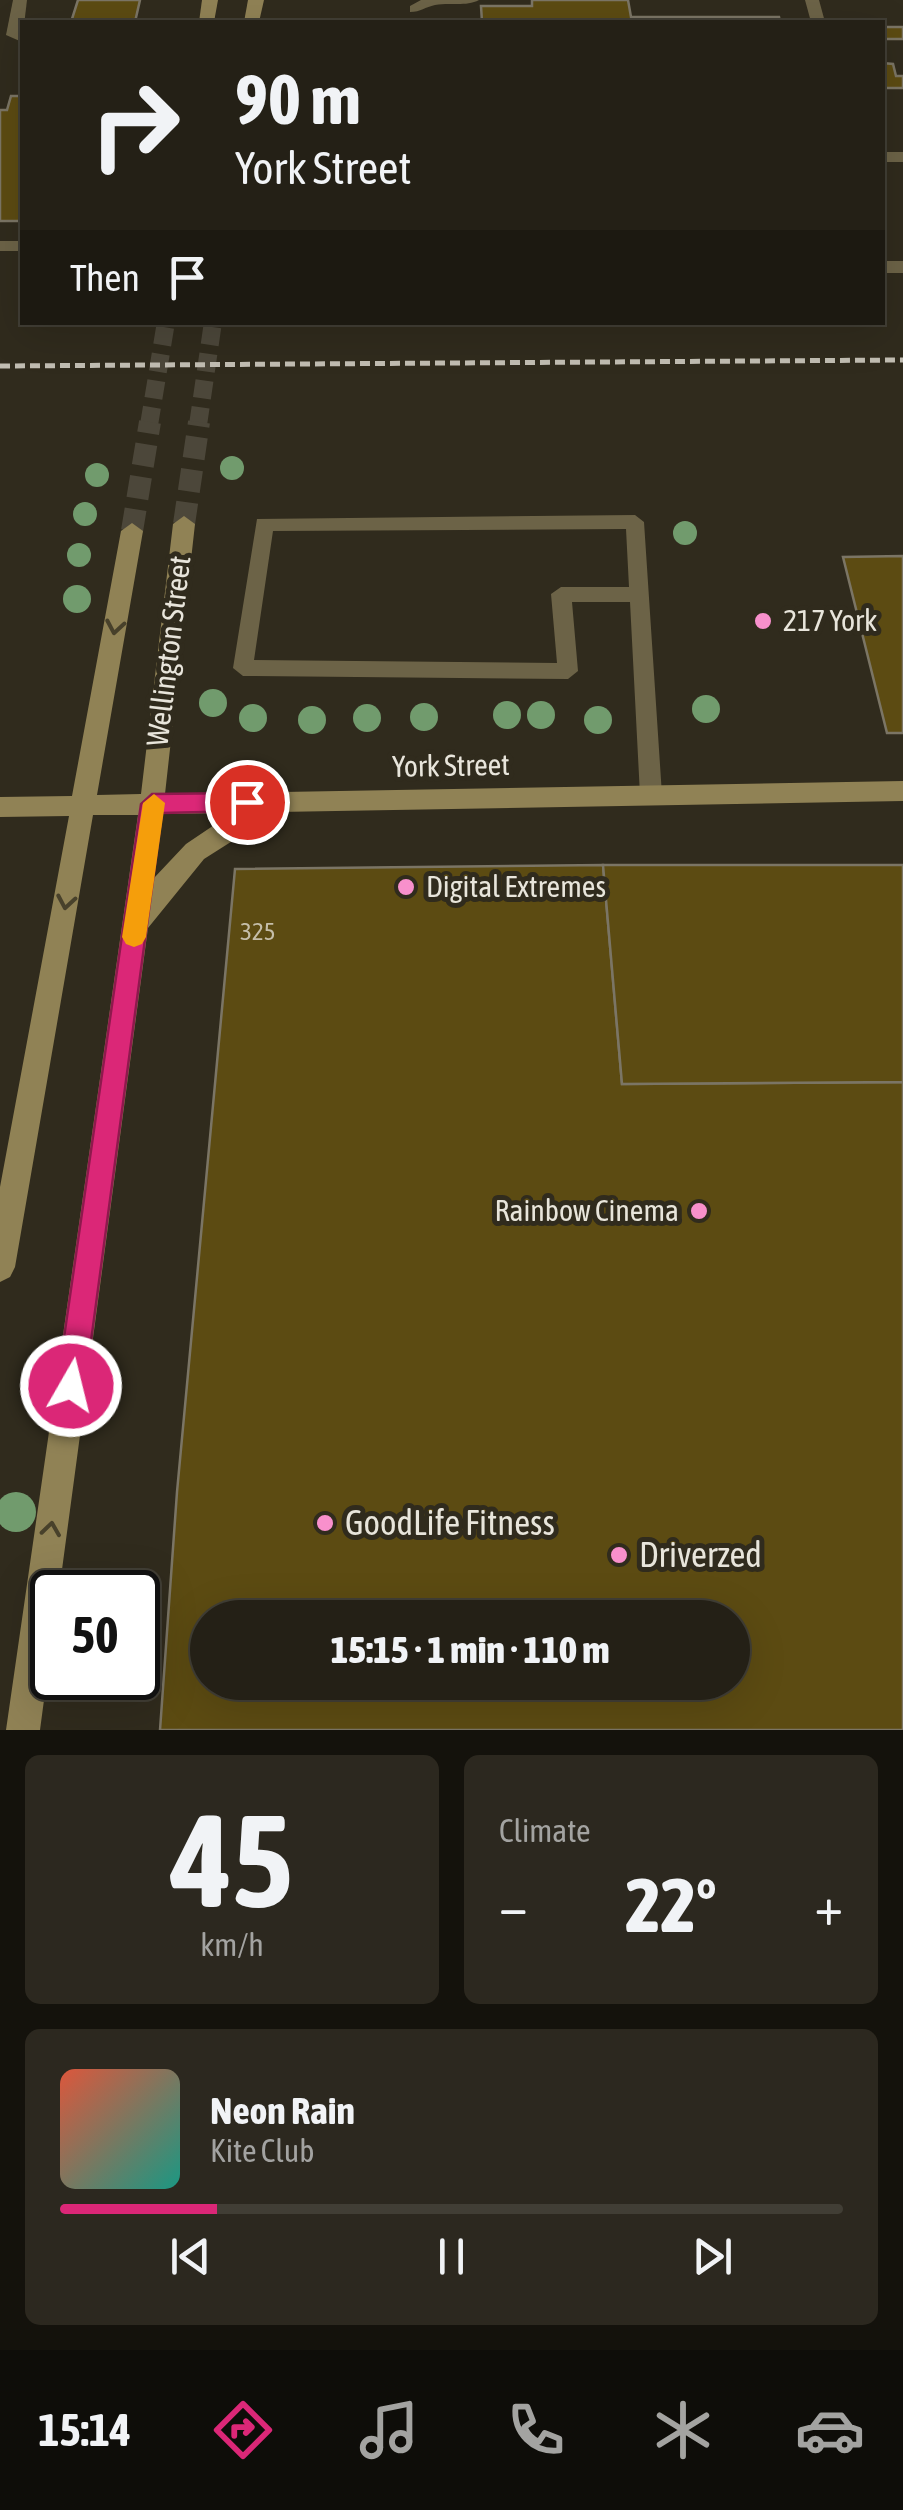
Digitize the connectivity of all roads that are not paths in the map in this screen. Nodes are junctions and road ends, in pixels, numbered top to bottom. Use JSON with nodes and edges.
{"nodes":[{"id":1,"x":20,"y":0,"type":"edge"},
{"id":2,"x":20,"y":37,"type":"edge"},
{"id":3,"x":184,"y":524,"type":"tunnel mouth"},
{"id":4,"x":132,"y":531,"type":"tunnel mouth"},
{"id":5,"x":639,"y":595,"type":"junction"},
{"id":6,"x":903,"y":791,"type":"edge"},
{"id":7,"x":651,"y":795,"type":"junction"},
{"id":8,"x":279,"y":802,"type":"junction"},
{"id":9,"x":152,"y":804,"type":"junction"},
{"id":10,"x":0,"y":806,"type":"edge"},
{"id":11,"x":84,"y":806,"type":"junction"},
{"id":12,"x":135,"y":928,"type":"junction"},
{"id":13,"x":0,"y":1267,"type":"edge"},
{"id":14,"x":24,"y":1730,"type":"edge"}],
"edges":[{"from":1,"to":2,"type":"lane"},
{"from":3,"to":9,"type":"main road","name":"Wellington Street"},
{"from":4,"to":11,"type":"main road","name":"Wellington Street","one_way":true},
{"from":5,"to":5,"type":"lane"},
{"from":5,"to":7,"type":"lane"},
{"from":6,"to":7,"type":"main road","name":"York Street"},
{"from":7,"to":8,"type":"main road","name":"York Street"},
{"from":8,"to":9,"type":"main road","name":"York Street"},
{"from":8,"to":12,"type":"main road"},
{"from":9,"to":11,"type":"main road","name":"York Street"},
{"from":9,"to":12,"type":"main road","name":"Wellington Street"},
{"from":10,"to":11,"type":"main road","name":"York Street"},
{"from":11,"to":13,"type":"main road","name":"Wellington Street","one_way":true},
{"from":14,"to":12,"type":"main road","name":"Wellington Street","one_way":true}]}
